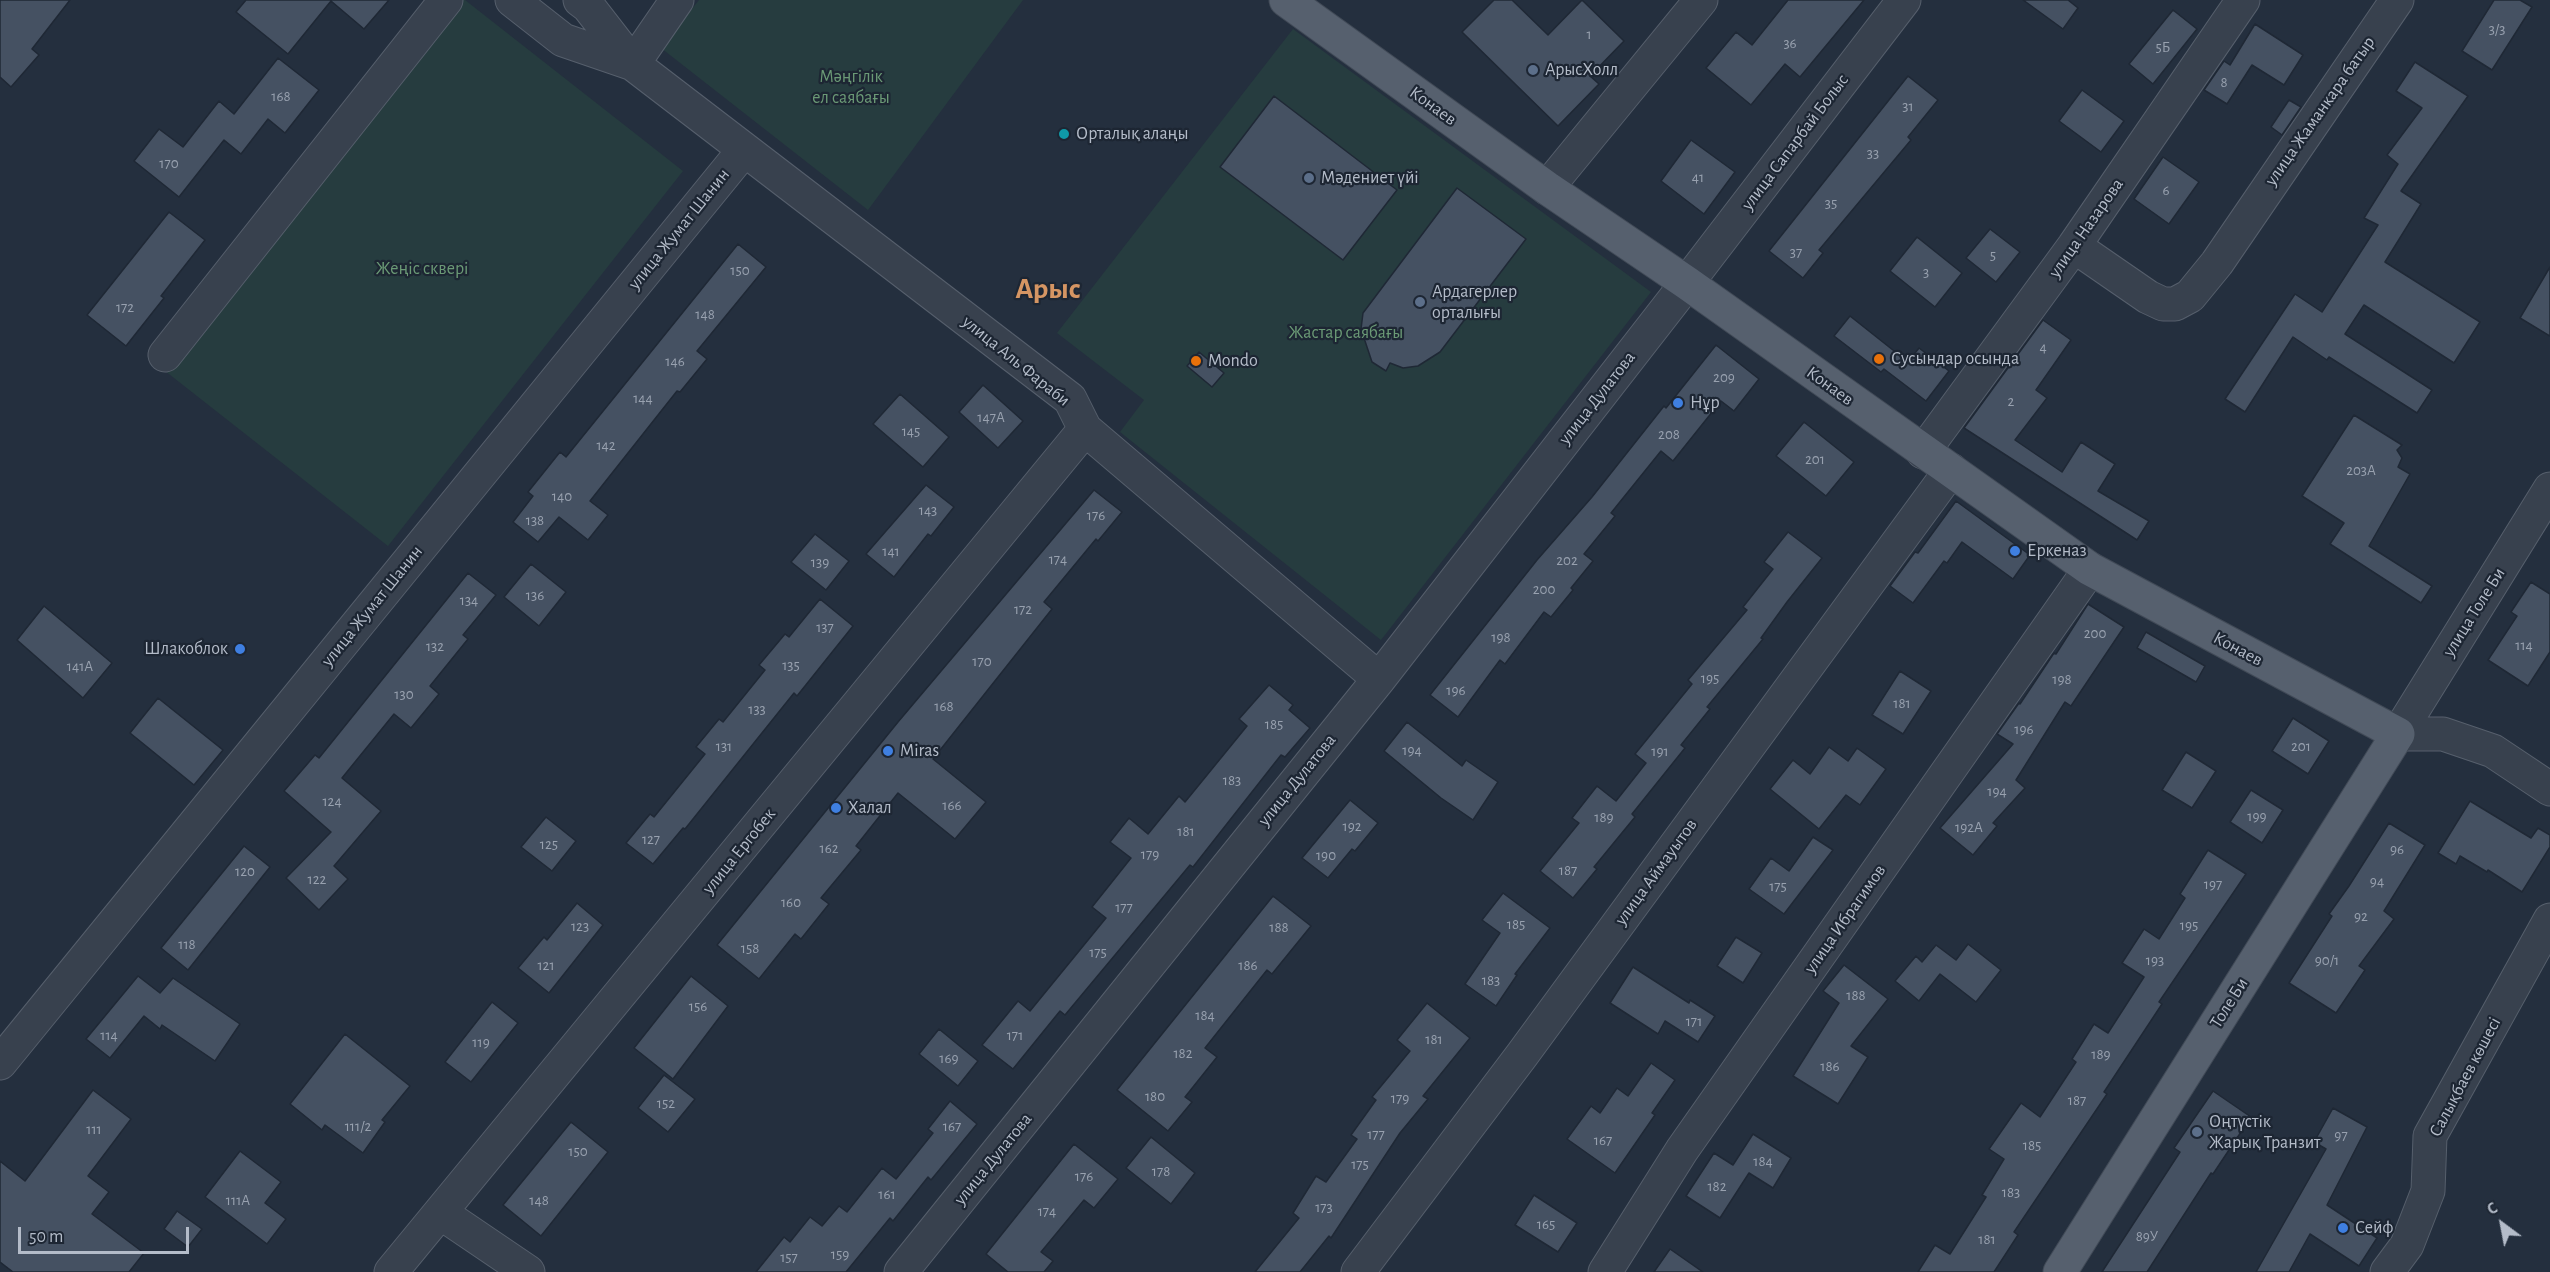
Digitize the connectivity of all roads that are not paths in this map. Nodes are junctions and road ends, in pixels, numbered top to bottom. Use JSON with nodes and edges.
{"nodes":[{"id":1,"x":446,"y":0,"type":"edge"},
{"id":2,"x":512,"y":0,"type":"edge"},
{"id":3,"x":580,"y":0,"type":"edge"},
{"id":4,"x":677,"y":0,"type":"edge"},
{"id":5,"x":1701,"y":0,"type":"edge"},
{"id":6,"x":1904,"y":0,"type":"edge"},
{"id":7,"x":2243,"y":0,"type":"edge"},
{"id":8,"x":2397,"y":0,"type":"edge"},
{"id":9,"x":1302,"y":4,"type":"edge"},
{"id":10,"x":633,"y":64,"type":"junction"},
{"id":11,"x":744,"y":150,"type":"junction"},
{"id":12,"x":1547,"y":188,"type":"junction"},
{"id":13,"x":2074,"y":246,"type":"junction"},
{"id":14,"x":1687,"y":283,"type":"junction"},
{"id":15,"x":165,"y":355,"type":"dead end"},
{"id":16,"x":1085,"y":429,"type":"junction"},
{"id":17,"x":1923,"y":452,"type":"junction"},
{"id":18,"x":1951,"y":470,"type":"junction"},
{"id":19,"x":2550,"y":489,"type":"edge"},
{"id":20,"x":2090,"y":569,"type":"junction"},
{"id":21,"x":1379,"y":678,"type":"junction"},
{"id":22,"x":2398,"y":734,"type":"junction"},
{"id":23,"x":2550,"y":789,"type":"edge"},
{"id":24,"x":2550,"y":920,"type":"edge"},
{"id":25,"x":0,"y":1063,"type":"edge"},
{"id":26,"x":441,"y":1213,"type":"junction"},
{"id":27,"x":391,"y":1272,"type":"edge"},
{"id":28,"x":528,"y":1272,"type":"edge"},
{"id":29,"x":902,"y":1272,"type":"edge"},
{"id":30,"x":1358,"y":1272,"type":"edge"},
{"id":31,"x":1605,"y":1272,"type":"edge"},
{"id":32,"x":2060,"y":1272,"type":"edge"},
{"id":33,"x":2387,"y":1272,"type":"edge"}],
"edges":[{"from":1,"to":15,"type":"street"},
{"from":2,"to":10,"type":"street","name":"улица Аль Фараби"},
{"from":3,"to":10,"type":"street","name":"улица Аль Фараби"},
{"from":4,"to":10,"type":"street"},
{"from":5,"to":12,"type":"street"},
{"from":6,"to":14,"type":"street","name":"улица Cапарбай Болыс"},
{"from":7,"to":13,"type":"street","name":"улица Назарова"},
{"from":8,"to":13,"type":"street","name":"улица Жаманкара батыр"},
{"from":9,"to":12,"type":"main road","name":"Конаев"},
{"from":10,"to":11,"type":"street","name":"улица Аль Фараби"},
{"from":11,"to":16,"type":"street","name":"улица Аль Фараби"},
{"from":11,"to":25,"type":"street","name":"улица Жумат Шанин"},
{"from":12,"to":14,"type":"main road","name":"Конаев"},
{"from":13,"to":17,"type":"street","name":"улица Назарова"},
{"from":14,"to":17,"type":"main road","name":"Конаев"},
{"from":14,"to":21,"type":"street","name":"улица Дулатова"},
{"from":16,"to":21,"type":"street","name":"улица Аль Фараби"},
{"from":16,"to":26,"type":"street","name":"улица Ергобек"},
{"from":17,"to":18,"type":"main road","name":"Конаев"},
{"from":18,"to":20,"type":"main road","name":"Конаев"},
{"from":18,"to":30,"type":"street","name":"улица Аймауытов"},
{"from":19,"to":22,"type":"street","name":"улица Толе Би"},
{"from":20,"to":22,"type":"main road","name":"Конаев"},
{"from":20,"to":31,"type":"street","name":"улица Ибрагимов"},
{"from":21,"to":29,"type":"street","name":"улица Дулатова"},
{"from":22,"to":23,"type":"street"},
{"from":22,"to":32,"type":"main road","name":"Толе Би"},
{"from":24,"to":33,"type":"street","name":"Салықбаев көшесі"},
{"from":26,"to":27,"type":"street","name":"улица Ергобек"},
{"from":26,"to":28,"type":"street"}]}
